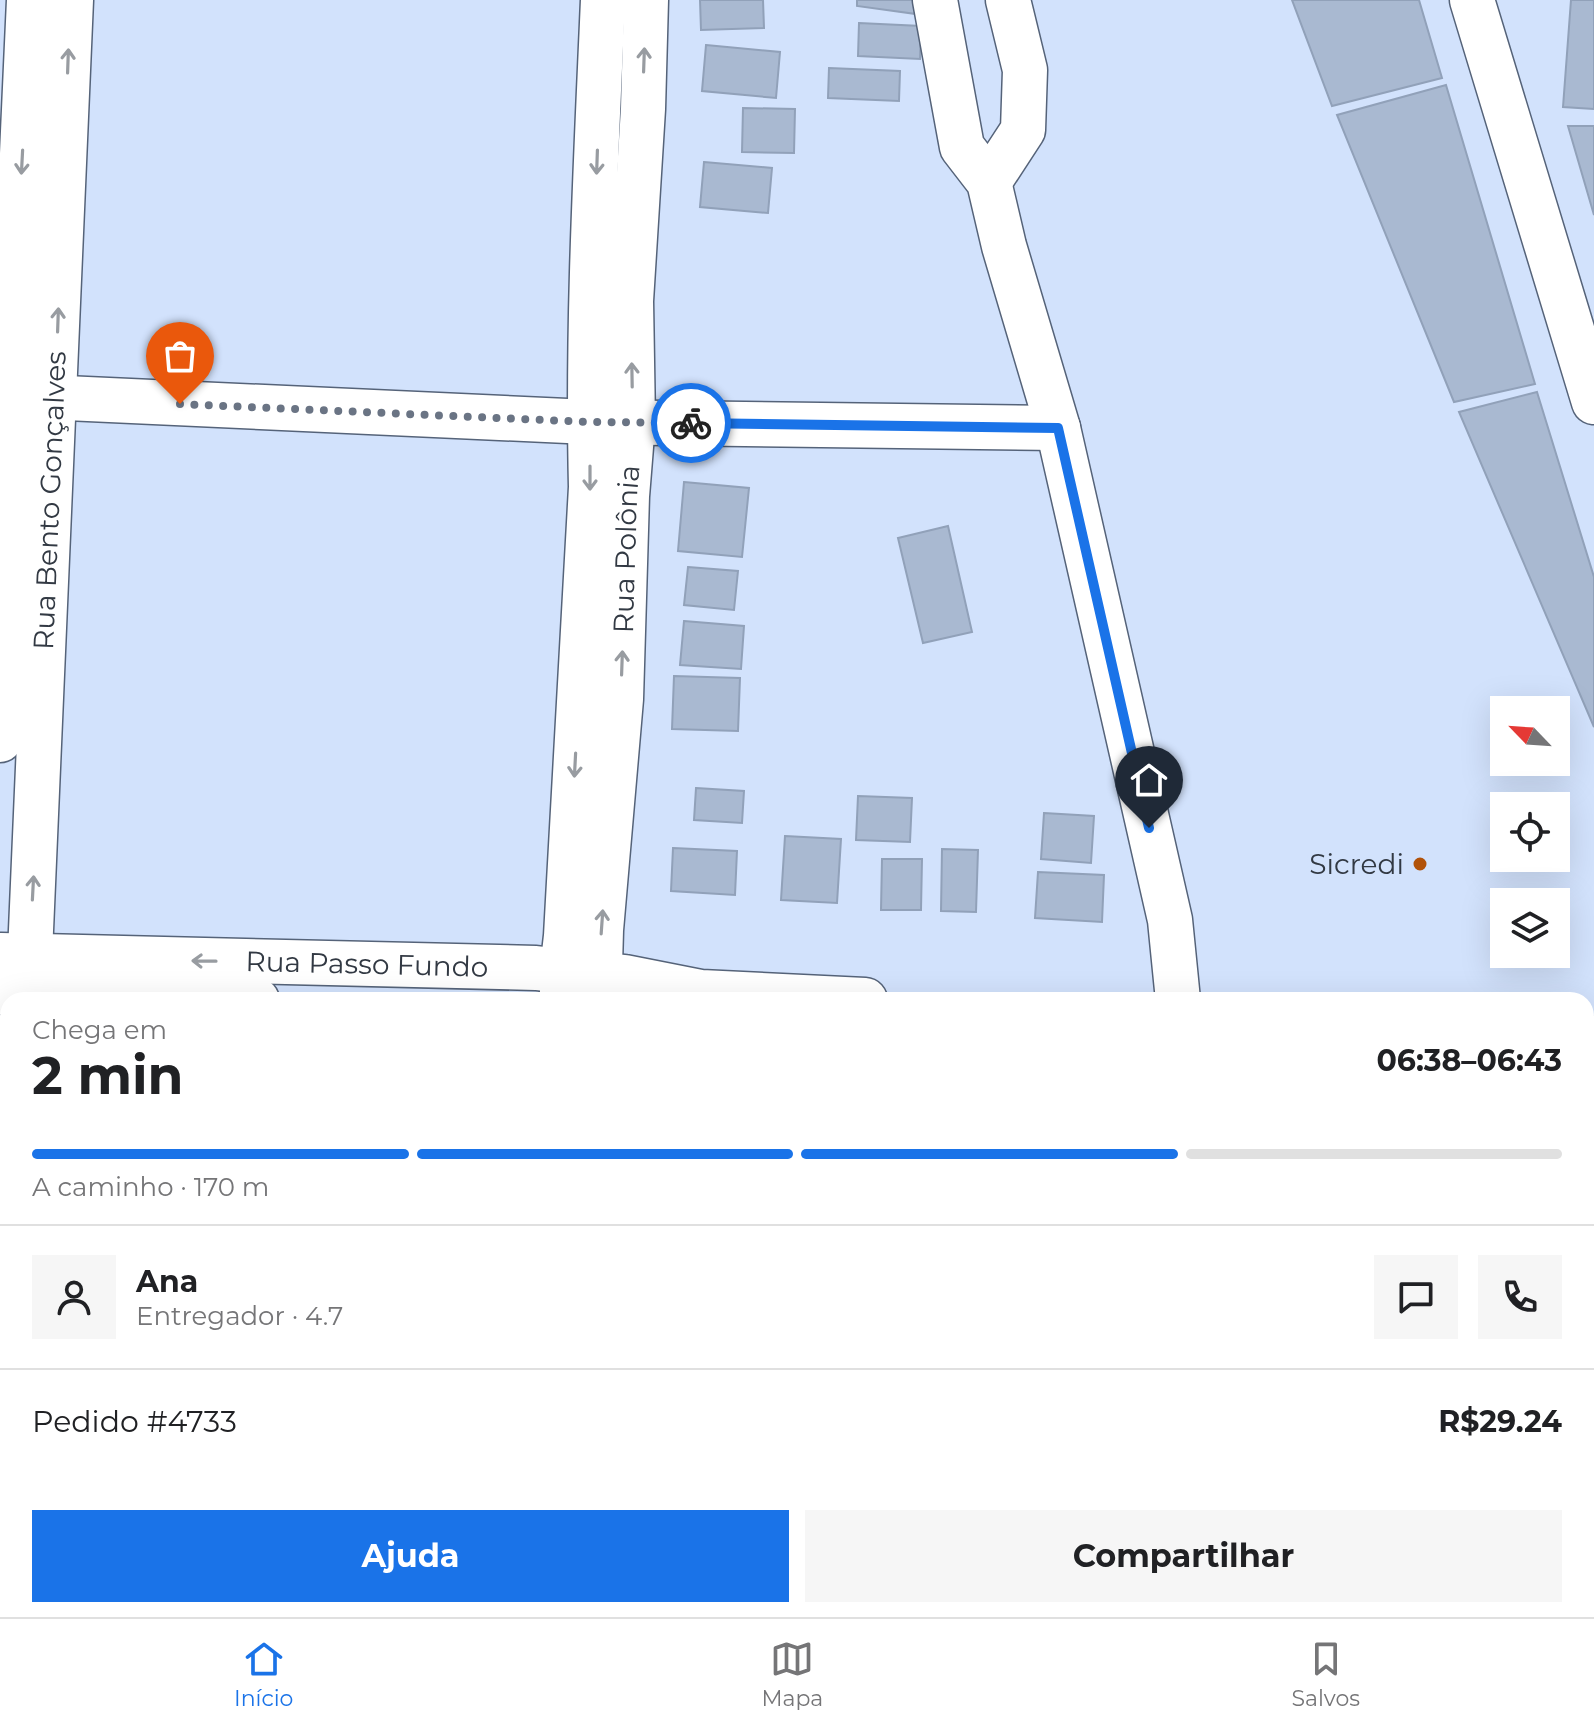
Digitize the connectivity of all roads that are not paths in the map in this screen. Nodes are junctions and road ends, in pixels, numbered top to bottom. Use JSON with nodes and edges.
{"nodes":[{"id":1,"x":29,"y":0,"type":"edge"},
{"id":2,"x":71,"y":0,"type":"edge"},
{"id":3,"x":603,"y":0,"type":"edge"},
{"id":4,"x":646,"y":0,"type":"edge"},
{"id":5,"x":935,"y":0,"type":"edge"},
{"id":6,"x":1008,"y":0,"type":"edge"},
{"id":7,"x":1472,"y":0,"type":"edge"},
{"id":8,"x":598,"y":107,"type":"junction"},
{"id":9,"x":643,"y":109,"type":"junction"},
{"id":10,"x":989,"y":182,"type":"junction"},
{"id":11,"x":6,"y":395,"type":"edge"},
{"id":12,"x":55,"y":398,"type":"junction"},
{"id":13,"x":1594,"y":402,"type":"edge"},
{"id":14,"x":589,"y":422,"type":"junction"},
{"id":15,"x":633,"y":422,"type":"junction"},
{"id":16,"x":1058,"y":428,"type":"junction"},
{"id":17,"x":0,"y":740,"type":"edge"},
{"id":18,"x":17,"y":979,"type":"edge"},
{"id":19,"x":337,"y":982,"type":"edge"},
{"id":20,"x":581,"y":986,"type":"edge"},
{"id":21,"x":166,"y":992,"type":"edge"},
{"id":22,"x":701,"y":992,"type":"edge"},
{"id":23,"x":1177,"y":992,"type":"edge"}],
"edges":[{"from":1,"to":11,"type":"street","name":"Rua Bento Gonçalves","one_way":true},
{"from":12,"to":2,"type":"street","name":"Rua Bento Gonçalves","one_way":true},
{"from":3,"to":8,"type":"street","name":"Rua Polônia"},
{"from":9,"to":4,"type":"street","name":"Rua Polônia","one_way":true},
{"from":5,"to":10,"type":"street"},
{"from":6,"to":10,"type":"street"},
{"from":7,"to":13,"type":"street"},
{"from":8,"to":9,"type":"street"},
{"from":8,"to":14,"type":"street","name":"Rua Polônia","one_way":true},
{"from":15,"to":9,"type":"street","name":"Rua Polônia","one_way":true},
{"from":10,"to":16,"type":"street"},
{"from":11,"to":12,"type":"street"},
{"from":11,"to":17,"type":"street","name":"Rua Bento Gonçalves"},
{"from":12,"to":14,"type":"street"},
{"from":18,"to":12,"type":"street","name":"Rua Bento Gonçalves","one_way":true},
{"from":14,"to":15,"type":"street"},
{"from":14,"to":20,"type":"street","name":"Rua Polônia","one_way":true},
{"from":15,"to":16,"type":"street"},
{"from":20,"to":15,"type":"street","name":"Rua Polônia","one_way":true},
{"from":16,"to":23,"type":"street"},
{"from":19,"to":18,"type":"street","name":"Rua Passo Fundo","one_way":true},
{"from":18,"to":21,"type":"street","name":"Rua Passo Fundo"},
{"from":19,"to":20,"type":"street","name":"Rua Passo Fundo"},
{"from":20,"to":22,"type":"street","name":"Rua Passo Fundo"}]}
